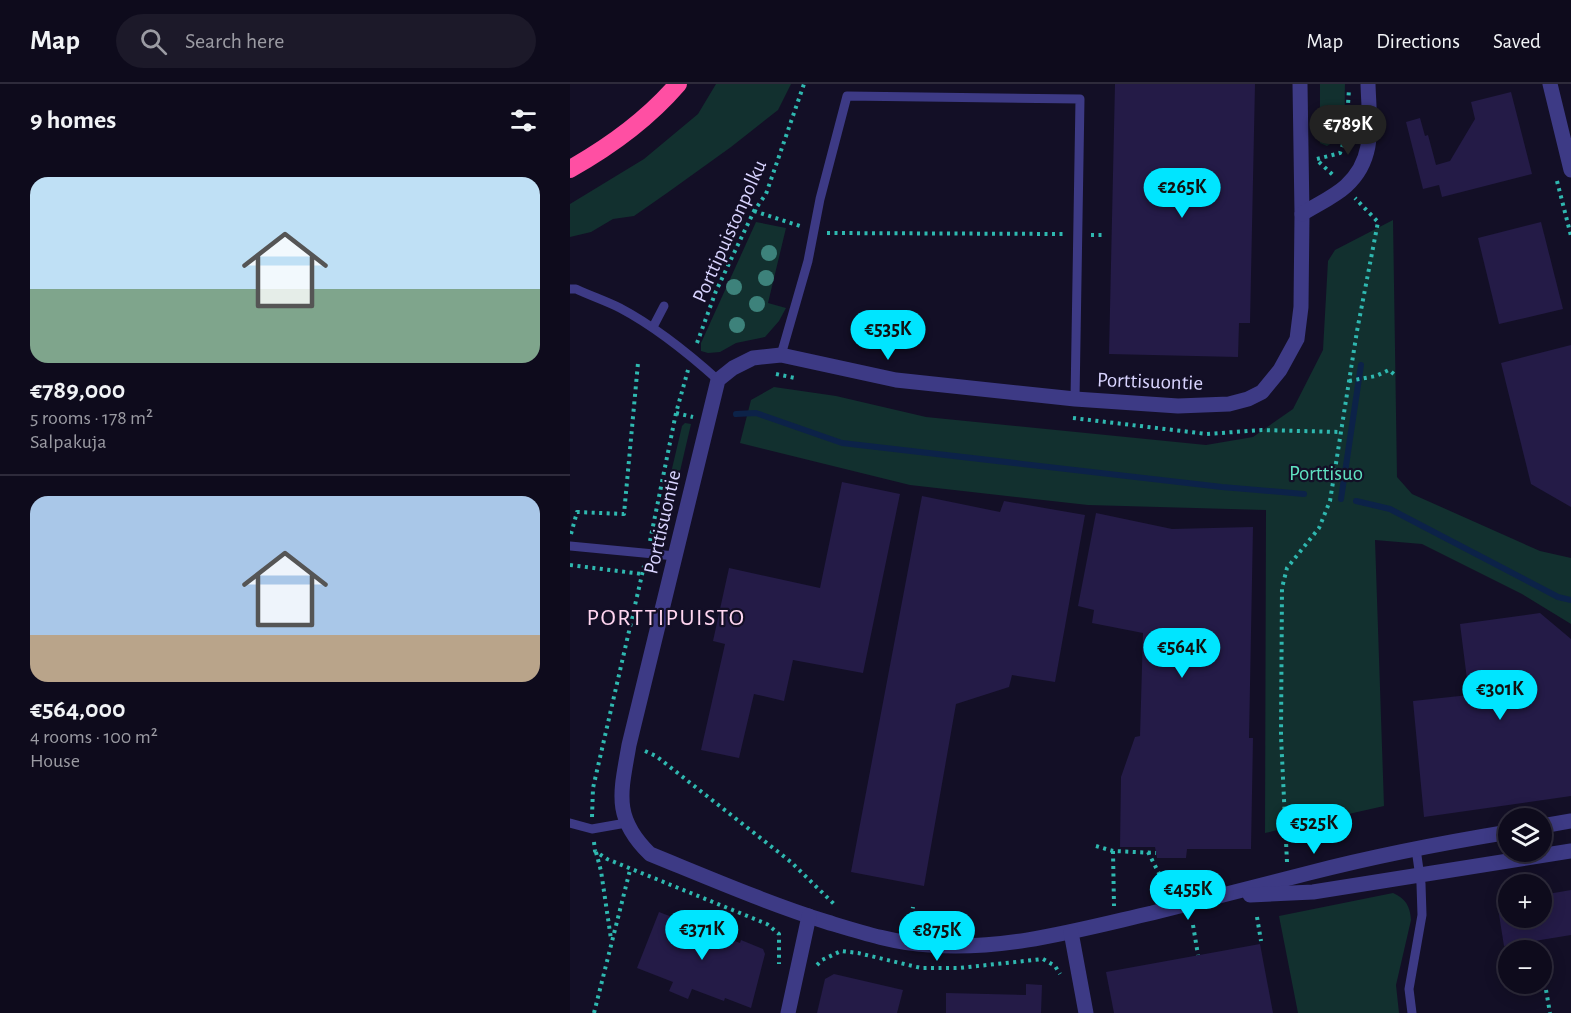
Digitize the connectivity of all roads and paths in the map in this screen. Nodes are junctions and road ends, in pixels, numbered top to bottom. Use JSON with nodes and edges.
{"nodes":[{"id":1,"x":678,"y":84,"type":"edge"},
{"id":2,"x":804,"y":84,"type":"edge"},
{"id":3,"x":1300,"y":84,"type":"edge"},
{"id":4,"x":1349,"y":84,"type":"edge"},
{"id":5,"x":1368,"y":84,"type":"edge"},
{"id":6,"x":1550,"y":84,"type":"edge"},
{"id":7,"x":1317,"y":149,"type":"dead end"},
{"id":8,"x":1316,"y":160,"type":"junction"},
{"id":9,"x":570,"y":169,"type":"edge"},
{"id":10,"x":1571,"y":170,"type":"edge"},
{"id":11,"x":1345,"y":187,"type":"junction"},
{"id":12,"x":754,"y":211,"type":"junction"},
{"id":13,"x":1302,"y":214,"type":"junction"},
{"id":14,"x":814,"y":231,"type":"junction"},
{"id":15,"x":1078,"y":234,"type":"junction"},
{"id":16,"x":1106,"y":235,"type":"dead end"},
{"id":17,"x":570,"y":289,"type":"edge"},
{"id":18,"x":664,"y":306,"type":"dead end"},
{"id":19,"x":653,"y":327,"type":"junction"},
{"id":20,"x":781,"y":355,"type":"junction"},
{"id":21,"x":692,"y":356,"type":"junction"},
{"id":22,"x":638,"y":363,"type":"dead end"},
{"id":23,"x":767,"y":373,"type":"dead end"},
{"id":24,"x":1396,"y":376,"type":"dead end"},
{"id":25,"x":799,"y":379,"type":"dead end"},
{"id":26,"x":718,"y":380,"type":"junction"},
{"id":27,"x":1349,"y":381,"type":"junction"},
{"id":28,"x":1076,"y":399,"type":"junction"},
{"id":29,"x":676,"y":413,"type":"junction"},
{"id":30,"x":1068,"y":418,"type":"dead end"},
{"id":31,"x":707,"y":420,"type":"junction"},
{"id":32,"x":1340,"y":432,"type":"junction"},
{"id":33,"x":570,"y":546,"type":"edge"},
{"id":34,"x":648,"y":552,"type":"junction"},
{"id":35,"x":675,"y":556,"type":"junction"},
{"id":36,"x":570,"y":565,"type":"edge"},
{"id":37,"x":642,"y":574,"type":"junction"},
{"id":38,"x":646,"y":751,"type":"dead end"},
{"id":39,"x":1571,"y":822,"type":"edge"},
{"id":40,"x":570,"y":824,"type":"edge"},
{"id":41,"x":626,"y":824,"type":"junction"},
{"id":42,"x":1552,"y":825,"type":"edge"},
{"id":43,"x":592,"y":828,"type":"junction"},
{"id":44,"x":1498,"y":834,"type":"edge"},
{"id":45,"x":1096,"y":846,"type":"dead end"},
{"id":46,"x":1416,"y":849,"type":"junction"},
{"id":47,"x":595,"y":851,"type":"junction"},
{"id":48,"x":1113,"y":851,"type":"junction"},
{"id":49,"x":1571,"y":851,"type":"edge"},
{"id":50,"x":1148,"y":852,"type":"junction"},
{"id":51,"x":1156,"y":853,"type":"dead end"},
{"id":52,"x":1287,"y":860,"type":"dead end"},
{"id":53,"x":630,"y":870,"type":"junction"},
{"id":54,"x":1420,"y":874,"type":"junction"},
{"id":55,"x":1167,"y":889,"type":"dead end"},
{"id":56,"x":1220,"y":897,"type":"junction"},
{"id":57,"x":1113,"y":902,"type":"dead end"},
{"id":58,"x":834,"y":904,"type":"dead end"},
{"id":59,"x":913,"y":907,"type":"dead end"},
{"id":60,"x":809,"y":916,"type":"junction"},
{"id":61,"x":1257,"y":916,"type":"dead end"},
{"id":62,"x":910,"y":923,"type":"dead end"},
{"id":63,"x":1193,"y":925,"type":"dead end"},
{"id":64,"x":1071,"y":932,"type":"junction"},
{"id":65,"x":612,"y":941,"type":"junction"},
{"id":66,"x":1261,"y":941,"type":"dead end"},
{"id":67,"x":1198,"y":955,"type":"dead end"},
{"id":68,"x":779,"y":966,"type":"dead end"},
{"id":69,"x":1547,"y":994,"type":"edge"},
{"id":70,"x":594,"y":1013,"type":"edge"},
{"id":71,"x":788,"y":1013,"type":"edge"},
{"id":72,"x":1086,"y":1013,"type":"edge"},
{"id":73,"x":1412,"y":1013,"type":"edge"},
{"id":74,"x":1550,"y":1013,"type":"edge"}],
"edges":[{"from":1,"to":9,"type":"highway"},
{"from":2,"to":12,"type":"path","name":"Porttipuistonpolku"},
{"from":3,"to":13,"type":"street","name":"Porttisuontie"},
{"from":4,"to":8,"type":"path"},
{"from":5,"to":11,"type":"street"},
{"from":6,"to":10,"type":"street"},
{"from":7,"to":8,"type":"path"},
{"from":8,"to":11,"type":"path"},
{"from":11,"to":13,"type":"street"},
{"from":11,"to":27,"type":"path"},
{"from":12,"to":14,"type":"path"},
{"from":12,"to":21,"type":"path","name":"Porttipuistonpolku"},
{"from":13,"to":28,"type":"street","name":"Porttisuontie"},
{"from":14,"to":15,"type":"path"},
{"from":14,"to":15,"type":"lane"},
{"from":14,"to":20,"type":"lane"},
{"from":15,"to":16,"type":"path"},
{"from":15,"to":28,"type":"lane"},
{"from":17,"to":19,"type":"lane"},
{"from":18,"to":19,"type":"lane"},
{"from":19,"to":21,"type":"lane"},
{"from":20,"to":26,"type":"street","name":"Porttisuontie"},
{"from":20,"to":28,"type":"street","name":"Porttisuontie"},
{"from":21,"to":26,"type":"lane"},
{"from":21,"to":29,"type":"path","name":"Porttipuistonpolku"},
{"from":22,"to":33,"type":"path"},
{"from":23,"to":25,"type":"path"},
{"from":24,"to":27,"type":"path"},
{"from":26,"to":31,"type":"street","name":"Porttisuontie"},
{"from":27,"to":32,"type":"path"},
{"from":29,"to":31,"type":"path"},
{"from":29,"to":34,"type":"path","name":"Porttipuistonpolku"},
{"from":30,"to":32,"type":"path"},
{"from":31,"to":35,"type":"street","name":"Porttisuontie"},
{"from":32,"to":52,"type":"path"},
{"from":33,"to":34,"type":"lane"},
{"from":34,"to":35,"type":"lane"},
{"from":34,"to":37,"type":"path","name":"Porttipuistonpolku"},
{"from":35,"to":41,"type":"street","name":"Porttisuontie"},
{"from":36,"to":37,"type":"path"},
{"from":37,"to":43,"type":"path","name":"Porttipuistonpolku"},
{"from":38,"to":58,"type":"path"},
{"from":39,"to":42,"type":"street"},
{"from":40,"to":43,"type":"lane"},
{"from":41,"to":43,"type":"lane"},
{"from":41,"to":60,"type":"street","name":"Porttisuontie"},
{"from":43,"to":47,"type":"path","name":"Porttipuistonpolku"},
{"from":44,"to":46,"type":"street","name":"Porttisuontie"},
{"from":45,"to":48,"type":"path"},
{"from":46,"to":54,"type":"lane"},
{"from":46,"to":56,"type":"street","name":"Porttisuontie"},
{"from":47,"to":53,"type":"path"},
{"from":47,"to":65,"type":"path","name":"Porttipuistonpolku"},
{"from":48,"to":50,"type":"path"},
{"from":48,"to":57,"type":"path"},
{"from":49,"to":54,"type":"street","name":"Porttisuontie"},
{"from":50,"to":51,"type":"path"},
{"from":50,"to":55,"type":"path"},
{"from":53,"to":65,"type":"path"},
{"from":53,"to":68,"type":"path"},
{"from":54,"to":56,"type":"street","name":"Porttisuontie"},
{"from":54,"to":73,"type":"lane"},
{"from":56,"to":64,"type":"street","name":"Porttisuontie"},
{"from":59,"to":62,"type":"path"},
{"from":60,"to":64,"type":"street","name":"Porttisuontie"},
{"from":60,"to":71,"type":"street"},
{"from":61,"to":66,"type":"path"},
{"from":63,"to":67,"type":"path"},
{"from":64,"to":72,"type":"street"},
{"from":65,"to":70,"type":"path"},
{"from":69,"to":74,"type":"path"}]}
